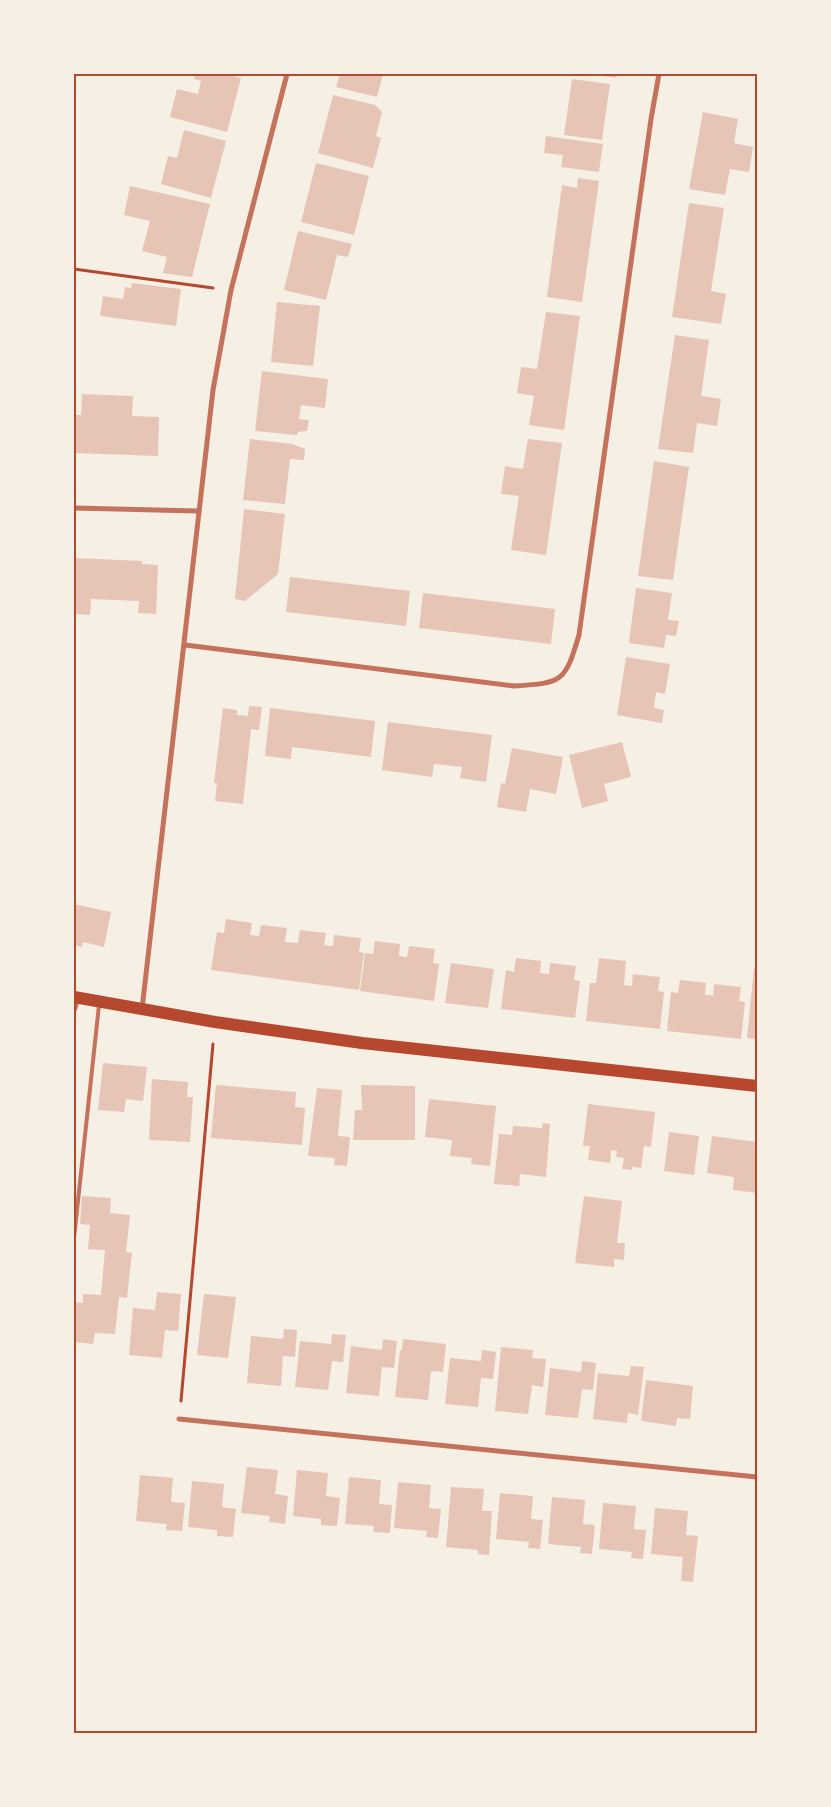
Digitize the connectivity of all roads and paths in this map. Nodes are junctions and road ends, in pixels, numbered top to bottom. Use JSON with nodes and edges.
{"nodes":[{"id":1,"x":288,"y":74,"type":"edge"},
{"id":2,"x":660,"y":74,"type":"edge"},
{"id":3,"x":74,"y":269,"type":"edge"},
{"id":4,"x":231,"y":290,"type":"junction"},
{"id":5,"x":74,"y":508,"type":"edge"},
{"id":6,"x":198,"y":511,"type":"junction"},
{"id":7,"x":185,"y":645,"type":"junction"},
{"id":8,"x":76,"y":998,"type":"edge"},
{"id":9,"x":99,"y":1002,"type":"junction"},
{"id":10,"x":142,"y":1009,"type":"junction"},
{"id":11,"x":74,"y":1012,"type":"edge"},
{"id":12,"x":216,"y":1022,"type":"junction"},
{"id":13,"x":757,"y":1086,"type":"edge"},
{"id":14,"x":74,"y":1238,"type":"edge"},
{"id":15,"x":179,"y":1419,"type":"joint"},
{"id":16,"x":757,"y":1477,"type":"edge"}],
"edges":[{"from":1,"to":4,"type":"street"},
{"from":2,"to":7,"type":"street"},
{"from":3,"to":4,"type":"path"},
{"from":4,"to":6,"type":"street"},
{"from":5,"to":6,"type":"street"},
{"from":6,"to":7,"type":"street"},
{"from":7,"to":10,"type":"street"},
{"from":8,"to":9,"type":"main road"},
{"from":8,"to":11,"type":"lane"},
{"from":9,"to":10,"type":"main road"},
{"from":9,"to":14,"type":"lane"},
{"from":10,"to":12,"type":"main road"},
{"from":12,"to":13,"type":"main road"},
{"from":12,"to":15,"type":"path"},
{"from":15,"to":16,"type":"street"}]}
